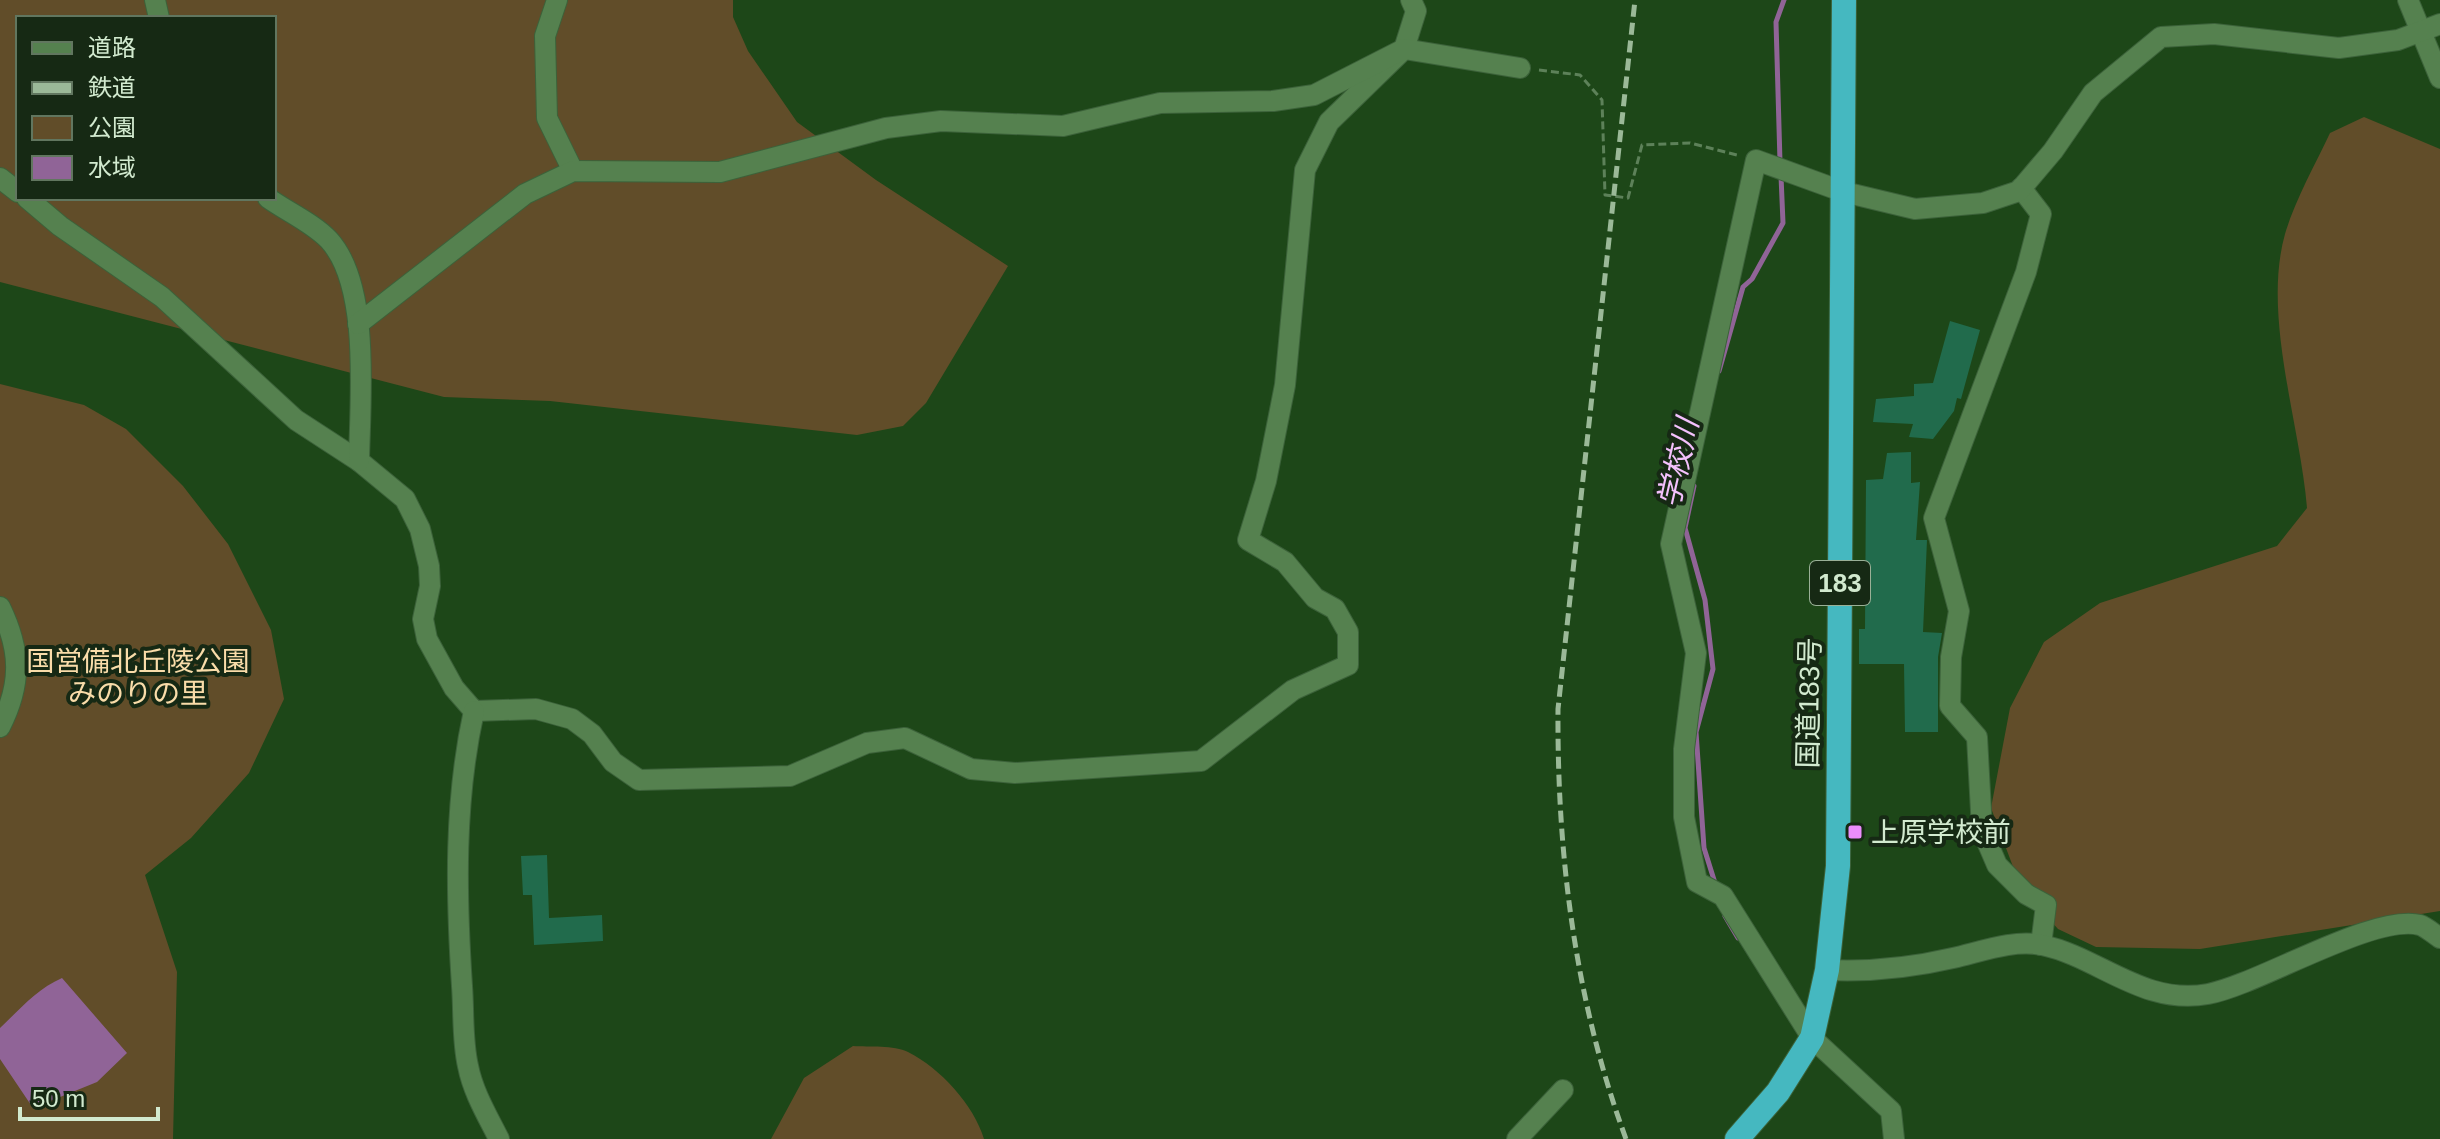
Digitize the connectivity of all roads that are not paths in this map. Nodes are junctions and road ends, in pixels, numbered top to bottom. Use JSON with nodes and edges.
{"nodes":[{"id":1,"x":557,"y":0,"type":"edge"},
{"id":2,"x":1411,"y":0,"type":"edge"},
{"id":3,"x":1844,"y":0,"type":"edge"},
{"id":4,"x":2408,"y":0,"type":"edge"},
{"id":5,"x":2430,"y":27,"type":"edge"},
{"id":6,"x":1404,"y":49,"type":"junction"},
{"id":7,"x":1520,"y":68,"type":"road end"},
{"id":8,"x":2440,"y":78,"type":"edge"},
{"id":9,"x":573,"y":171,"type":"junction"},
{"id":10,"x":0,"y":178,"type":"edge"},
{"id":11,"x":2021,"y":188,"type":"junction"},
{"id":12,"x":16,"y":190,"type":"edge"},
{"id":13,"x":1844,"y":192,"type":"junction"},
{"id":14,"x":30,"y":200,"type":"edge"},
{"id":15,"x":271,"y":200,"type":"edge"},
{"id":16,"x":358,"y":324,"type":"junction"},
{"id":17,"x":359,"y":461,"type":"junction"},
{"id":18,"x":0,"y":607,"type":"edge"},
{"id":19,"x":474,"y":711,"type":"junction"},
{"id":20,"x":0,"y":727,"type":"edge"},
{"id":21,"x":2440,"y":938,"type":"edge"},
{"id":22,"x":2041,"y":945,"type":"junction"},
{"id":23,"x":1827,"y":970,"type":"junction"},
{"id":24,"x":1812,"y":1038,"type":"junction"},
{"id":25,"x":1563,"y":1090,"type":"dead end"},
{"id":26,"x":499,"y":1139,"type":"edge"},
{"id":27,"x":1517,"y":1139,"type":"edge"},
{"id":28,"x":1737,"y":1139,"type":"edge"},
{"id":29,"x":1894,"y":1139,"type":"edge"}],
"edges":[{"from":1,"to":9,"type":"street"},
{"from":2,"to":6,"type":"street"},
{"from":3,"to":13,"type":"highway","name":"国道183号","number":"183"},
{"from":4,"to":5,"type":"street"},
{"from":5,"to":8,"type":"street"},
{"from":5,"to":11,"type":"street"},
{"from":6,"to":7,"type":"street"},
{"from":6,"to":9,"type":"street"},
{"from":6,"to":19,"type":"street"},
{"from":9,"to":16,"type":"street"},
{"from":10,"to":12,"type":"street"},
{"from":11,"to":13,"type":"street"},
{"from":11,"to":22,"type":"street"},
{"from":13,"to":23,"type":"highway","name":"国道183号","number":"183"},
{"from":13,"to":24,"type":"street"},
{"from":14,"to":17,"type":"street"},
{"from":15,"to":16,"type":"street"},
{"from":16,"to":17,"type":"street"},
{"from":17,"to":19,"type":"street"},
{"from":18,"to":20,"type":"street"},
{"from":19,"to":26,"type":"street"},
{"from":21,"to":22,"type":"street"},
{"from":22,"to":23,"type":"street"},
{"from":23,"to":24,"type":"highway","name":"国道183号","number":"183"},
{"from":24,"to":28,"type":"highway","name":"国道183号","number":"183"},
{"from":24,"to":29,"type":"street"},
{"from":25,"to":27,"type":"street"}]}
